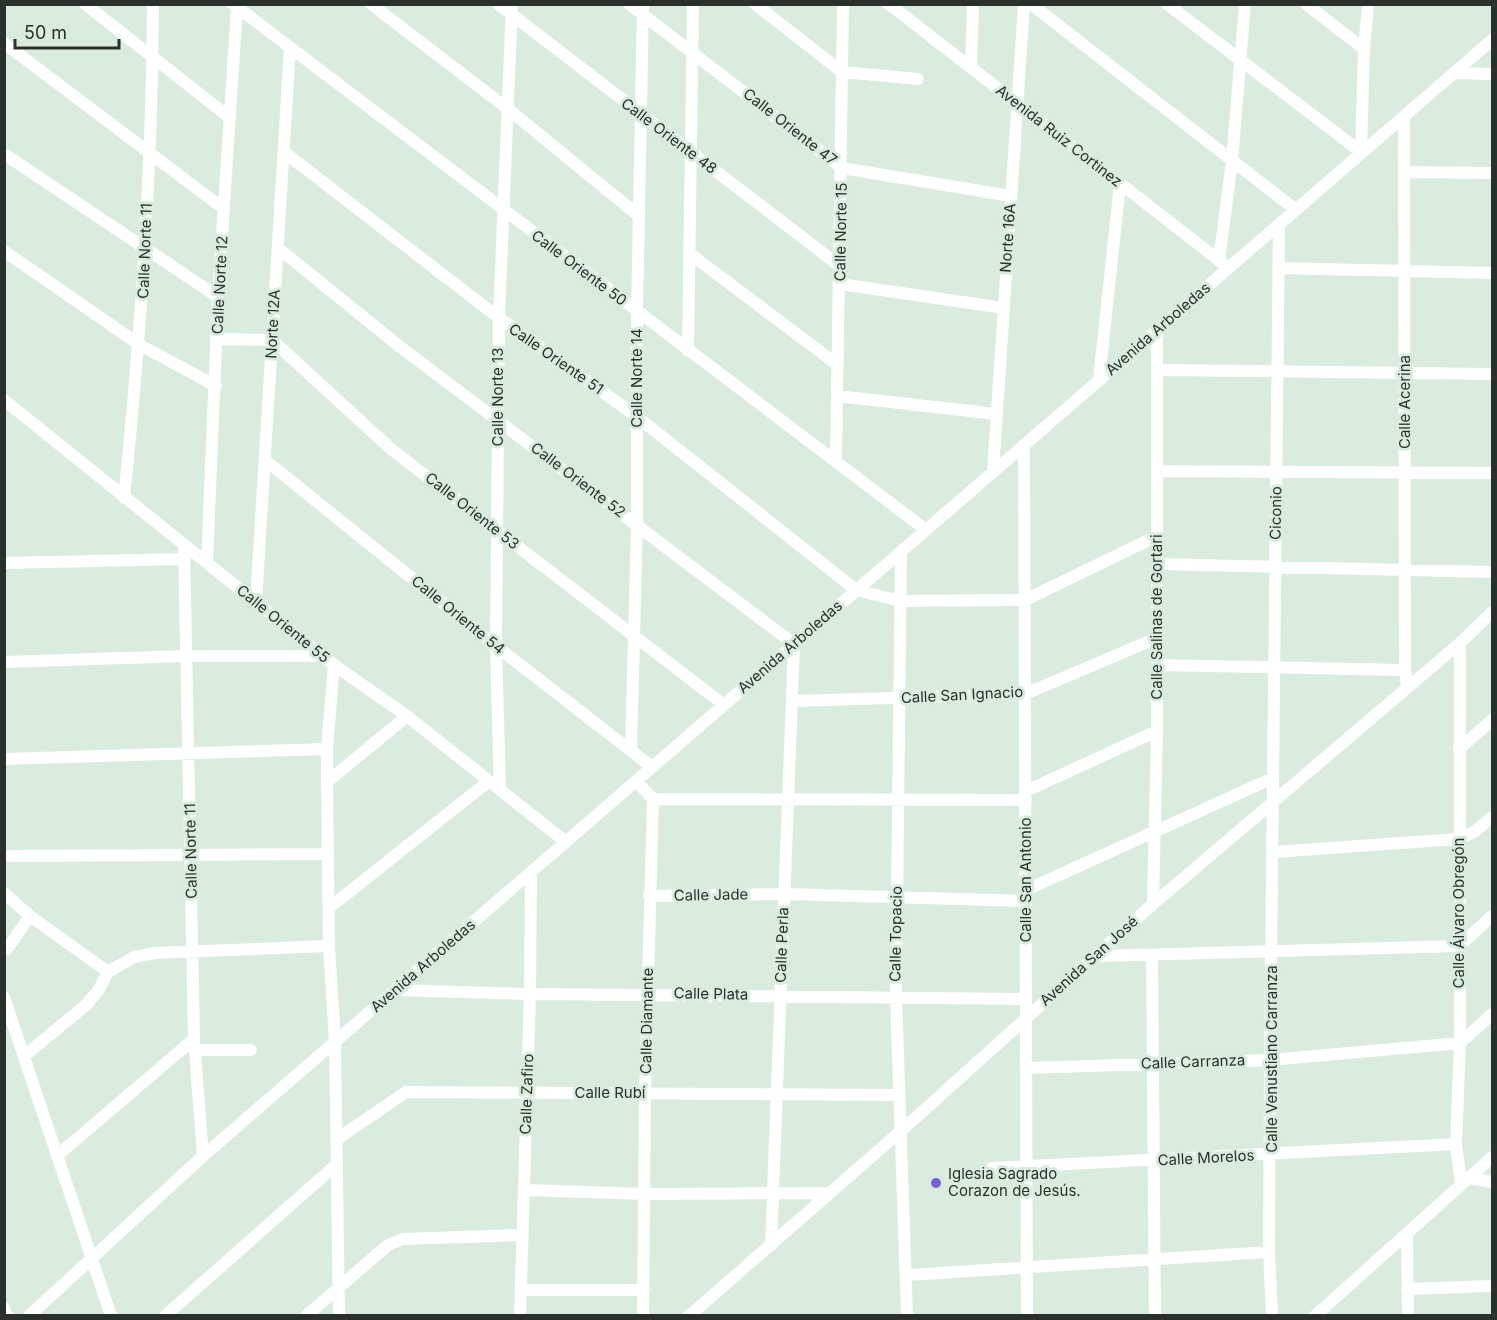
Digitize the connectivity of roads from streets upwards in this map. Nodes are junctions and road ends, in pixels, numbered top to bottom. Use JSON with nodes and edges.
{"nodes":[{"id":1,"x":85,"y":4,"type":"edge"},
{"id":2,"x":153,"y":4,"type":"edge"},
{"id":3,"x":371,"y":4,"type":"edge"},
{"id":4,"x":498,"y":4,"type":"edge"},
{"id":5,"x":629,"y":4,"type":"edge"},
{"id":6,"x":693,"y":4,"type":"edge"},
{"id":7,"x":755,"y":4,"type":"edge"},
{"id":8,"x":843,"y":4,"type":"edge"},
{"id":9,"x":973,"y":4,"type":"edge"},
{"id":10,"x":1024,"y":4,"type":"edge"},
{"id":11,"x":1031,"y":4,"type":"edge"},
{"id":12,"x":1167,"y":4,"type":"edge"},
{"id":13,"x":1245,"y":4,"type":"edge"},
{"id":14,"x":1306,"y":4,"type":"edge"},
{"id":15,"x":1368,"y":4,"type":"edge"},
{"id":16,"x":235,"y":6,"type":"edge"},
{"id":17,"x":893,"y":6,"type":"edge"},
{"id":18,"x":642,"y":9,"type":"edge"},
{"id":19,"x":512,"y":10,"type":"edge"},
{"id":20,"x":1492,"y":40,"type":"edge"},
{"id":21,"x":4,"y":43,"type":"edge"},
{"id":22,"x":290,"y":46,"type":"junction"},
{"id":23,"x":1364,"y":49,"type":"junction"},
{"id":24,"x":693,"y":51,"type":"junction"},
{"id":25,"x":153,"y":56,"type":"junction"},
{"id":26,"x":1241,"y":61,"type":"junction"},
{"id":27,"x":971,"y":68,"type":"junction"},
{"id":28,"x":842,"y":72,"type":"junction"},
{"id":29,"x":1454,"y":73,"type":"junction"},
{"id":30,"x":1492,"y":75,"type":"edge"},
{"id":31,"x":918,"y":79,"type":"dead end"},
{"id":32,"x":1017,"y":104,"type":"junction"},
{"id":33,"x":508,"y":109,"type":"junction"},
{"id":34,"x":642,"y":116,"type":"junction"},
{"id":35,"x":1404,"y":116,"type":"junction"},
{"id":36,"x":230,"y":117,"type":"junction"},
{"id":37,"x":148,"y":150,"type":"junction"},
{"id":38,"x":284,"y":152,"type":"junction"},
{"id":39,"x":1361,"y":152,"type":"junction"},
{"id":40,"x":692,"y":153,"type":"junction"},
{"id":41,"x":4,"y":154,"type":"edge"},
{"id":42,"x":1232,"y":161,"type":"junction"},
{"id":43,"x":842,"y":168,"type":"junction"},
{"id":44,"x":1405,"y":172,"type":"junction"},
{"id":45,"x":1492,"y":173,"type":"edge"},
{"id":46,"x":1120,"y":184,"type":"junction"},
{"id":47,"x":1011,"y":196,"type":"junction"},
{"id":48,"x":224,"y":209,"type":"junction"},
{"id":49,"x":501,"y":210,"type":"junction"},
{"id":50,"x":1296,"y":210,"type":"junction"},
{"id":51,"x":639,"y":216,"type":"junction"},
{"id":52,"x":1279,"y":224,"type":"junction"},
{"id":53,"x":278,"y":248,"type":"junction"},
{"id":54,"x":146,"y":249,"type":"junction"},
{"id":55,"x":4,"y":251,"type":"edge"},
{"id":56,"x":689,"y":253,"type":"junction"},
{"id":57,"x":1224,"y":264,"type":"junction"},
{"id":58,"x":841,"y":267,"type":"junction"},
{"id":59,"x":1278,"y":268,"type":"junction"},
{"id":60,"x":1405,"y":271,"type":"junction"},
{"id":61,"x":1492,"y":273,"type":"edge"},
{"id":62,"x":840,"y":284,"type":"junction"},
{"id":63,"x":218,"y":297,"type":"junction"},
{"id":64,"x":1004,"y":308,"type":"junction"},
{"id":65,"x":637,"y":312,"type":"junction"},
{"id":66,"x":499,"y":318,"type":"junction"},
{"id":67,"x":1157,"y":330,"type":"junction"},
{"id":68,"x":217,"y":339,"type":"junction"},
{"id":69,"x":272,"y":340,"type":"junction"},
{"id":70,"x":140,"y":345,"type":"junction"},
{"id":71,"x":688,"y":351,"type":"junction"},
{"id":72,"x":838,"y":365,"type":"junction"},
{"id":73,"x":1157,"y":370,"type":"junction"},
{"id":74,"x":1277,"y":372,"type":"junction"},
{"id":75,"x":1405,"y":373,"type":"junction"},
{"id":76,"x":1492,"y":374,"type":"edge"},
{"id":77,"x":1099,"y":380,"type":"junction"},
{"id":78,"x":216,"y":386,"type":"junction"},
{"id":79,"x":837,"y":396,"type":"junction"},
{"id":80,"x":4,"y":400,"type":"edge"},
{"id":81,"x":997,"y":414,"type":"junction"},
{"id":82,"x":636,"y":416,"type":"junction"},
{"id":83,"x":499,"y":421,"type":"junction"},
{"id":84,"x":1024,"y":445,"type":"junction"},
{"id":85,"x":265,"y":460,"type":"junction"},
{"id":86,"x":837,"y":460,"type":"junction"},
{"id":87,"x":1157,"y":471,"type":"junction"},
{"id":88,"x":993,"y":472,"type":"junction"},
{"id":89,"x":1276,"y":472,"type":"junction"},
{"id":90,"x":1405,"y":472,"type":"junction"},
{"id":91,"x":1492,"y":473,"type":"edge"},
{"id":92,"x":124,"y":498,"type":"junction"},
{"id":93,"x":637,"y":525,"type":"junction"},
{"id":94,"x":926,"y":530,"type":"junction"},
{"id":95,"x":496,"y":531,"type":"junction"},
{"id":96,"x":1157,"y":536,"type":"junction"},
{"id":97,"x":184,"y":545,"type":"junction"},
{"id":98,"x":901,"y":552,"type":"junction"},
{"id":99,"x":184,"y":559,"type":"junction"},
{"id":100,"x":207,"y":562,"type":"junction"},
{"id":101,"x":4,"y":563,"type":"edge"},
{"id":102,"x":1157,"y":564,"type":"junction"},
{"id":103,"x":1275,"y":567,"type":"junction"},
{"id":104,"x":1406,"y":569,"type":"junction"},
{"id":105,"x":1492,"y":572,"type":"edge"},
{"id":106,"x":856,"y":590,"type":"junction"},
{"id":107,"x":1025,"y":600,"type":"junction"},
{"id":108,"x":256,"y":601,"type":"junction"},
{"id":109,"x":900,"y":601,"type":"junction"},
{"id":110,"x":1492,"y":612,"type":"edge"},
{"id":111,"x":633,"y":632,"type":"junction"},
{"id":112,"x":1157,"y":638,"type":"junction"},
{"id":113,"x":1460,"y":643,"type":"junction"},
{"id":114,"x":794,"y":644,"type":"junction"},
{"id":115,"x":496,"y":646,"type":"junction"},
{"id":116,"x":186,"y":656,"type":"junction"},
{"id":117,"x":324,"y":656,"type":"junction"},
{"id":118,"x":4,"y":662,"type":"edge"},
{"id":119,"x":334,"y":665,"type":"junction"},
{"id":120,"x":1157,"y":665,"type":"junction"},
{"id":121,"x":1274,"y":668,"type":"junction"},
{"id":122,"x":1405,"y":670,"type":"junction"},
{"id":123,"x":1407,"y":688,"type":"junction"},
{"id":124,"x":1025,"y":694,"type":"junction"},
{"id":125,"x":899,"y":698,"type":"junction"},
{"id":126,"x":792,"y":701,"type":"junction"},
{"id":127,"x":724,"y":705,"type":"junction"},
{"id":128,"x":407,"y":716,"type":"junction"},
{"id":129,"x":1492,"y":720,"type":"edge"},
{"id":130,"x":1157,"y":731,"type":"junction"},
{"id":131,"x":327,"y":749,"type":"junction"},
{"id":132,"x":1459,"y":749,"type":"junction"},
{"id":133,"x":631,"y":751,"type":"junction"},
{"id":134,"x":188,"y":752,"type":"junction"},
{"id":135,"x":4,"y":759,"type":"edge"},
{"id":136,"x":652,"y":767,"type":"junction"},
{"id":137,"x":1273,"y":778,"type":"junction"},
{"id":138,"x":489,"y":781,"type":"junction"},
{"id":139,"x":636,"y":781,"type":"junction"},
{"id":140,"x":327,"y":782,"type":"junction"},
{"id":141,"x":500,"y":789,"type":"junction"},
{"id":142,"x":1026,"y":796,"type":"junction"},
{"id":143,"x":653,"y":799,"type":"junction"},
{"id":144,"x":789,"y":799,"type":"junction"},
{"id":145,"x":899,"y":800,"type":"junction"},
{"id":146,"x":1273,"y":802,"type":"junction"},
{"id":147,"x":1492,"y":817,"type":"edge"},
{"id":148,"x":1153,"y":832,"type":"junction"},
{"id":149,"x":1458,"y":839,"type":"junction"},
{"id":150,"x":566,"y":842,"type":"junction"},
{"id":151,"x":1273,"y":852,"type":"junction"},
{"id":152,"x":191,"y":854,"type":"junction"},
{"id":153,"x":328,"y":854,"type":"junction"},
{"id":154,"x":4,"y":856,"type":"edge"},
{"id":155,"x":531,"y":872,"type":"junction"},
{"id":156,"x":4,"y":893,"type":"edge"},
{"id":157,"x":784,"y":894,"type":"junction"},
{"id":158,"x":650,"y":896,"type":"junction"},
{"id":159,"x":1025,"y":896,"type":"junction"},
{"id":160,"x":897,"y":897,"type":"junction"},
{"id":161,"x":1153,"y":904,"type":"junction"},
{"id":162,"x":328,"y":908,"type":"junction"},
{"id":163,"x":30,"y":916,"type":"junction"},
{"id":164,"x":1492,"y":916,"type":"edge"},
{"id":165,"x":329,"y":946,"type":"junction"},
{"id":166,"x":1459,"y":946,"type":"junction"},
{"id":167,"x":7,"y":949,"type":"dead end"},
{"id":168,"x":193,"y":951,"type":"junction"},
{"id":169,"x":1273,"y":951,"type":"junction"},
{"id":170,"x":1096,"y":956,"type":"junction"},
{"id":171,"x":1152,"y":956,"type":"junction"},
{"id":172,"x":108,"y":972,"type":"junction"},
{"id":173,"x":395,"y":990,"type":"junction"},
{"id":174,"x":647,"y":993,"type":"junction"},
{"id":175,"x":530,"y":994,"type":"junction"},
{"id":176,"x":780,"y":995,"type":"junction"},
{"id":177,"x":4,"y":997,"type":"edge"},
{"id":178,"x":896,"y":997,"type":"junction"},
{"id":179,"x":1026,"y":999,"type":"junction"},
{"id":180,"x":1492,"y":1014,"type":"edge"},
{"id":181,"x":1026,"y":1017,"type":"junction"},
{"id":182,"x":335,"y":1043,"type":"junction"},
{"id":183,"x":1460,"y":1043,"type":"junction"},
{"id":184,"x":195,"y":1045,"type":"junction"},
{"id":185,"x":251,"y":1050,"type":"dead end"},
{"id":186,"x":24,"y":1056,"type":"junction"},
{"id":187,"x":1270,"y":1060,"type":"junction"},
{"id":188,"x":1153,"y":1064,"type":"junction"},
{"id":189,"x":1026,"y":1068,"type":"junction"},
{"id":190,"x":526,"y":1093,"type":"junction"},
{"id":191,"x":645,"y":1093,"type":"junction"},
{"id":192,"x":776,"y":1093,"type":"junction"},
{"id":193,"x":898,"y":1095,"type":"junction"},
{"id":194,"x":901,"y":1131,"type":"junction"},
{"id":195,"x":337,"y":1140,"type":"junction"},
{"id":196,"x":1456,"y":1144,"type":"junction"},
{"id":197,"x":58,"y":1155,"type":"junction"},
{"id":198,"x":1272,"y":1155,"type":"junction"},
{"id":199,"x":203,"y":1156,"type":"junction"},
{"id":200,"x":1492,"y":1157,"type":"edge"},
{"id":201,"x":1153,"y":1160,"type":"junction"},
{"id":202,"x":337,"y":1164,"type":"junction"},
{"id":203,"x":1026,"y":1164,"type":"junction"},
{"id":204,"x":992,"y":1168,"type":"dead end"},
{"id":205,"x":1465,"y":1181,"type":"junction"},
{"id":206,"x":1492,"y":1182,"type":"edge"},
{"id":207,"x":524,"y":1190,"type":"junction"},
{"id":208,"x":772,"y":1193,"type":"junction"},
{"id":209,"x":830,"y":1193,"type":"junction"},
{"id":210,"x":646,"y":1194,"type":"junction"},
{"id":211,"x":1407,"y":1233,"type":"junction"},
{"id":212,"x":521,"y":1235,"type":"junction"},
{"id":213,"x":771,"y":1245,"type":"junction"},
{"id":214,"x":1269,"y":1252,"type":"junction"},
{"id":215,"x":92,"y":1259,"type":"junction"},
{"id":216,"x":1155,"y":1259,"type":"junction"},
{"id":217,"x":1027,"y":1267,"type":"junction"},
{"id":218,"x":907,"y":1275,"type":"junction"},
{"id":219,"x":339,"y":1286,"type":"junction"},
{"id":220,"x":1492,"y":1286,"type":"edge"},
{"id":221,"x":1407,"y":1289,"type":"junction"},
{"id":222,"x":521,"y":1290,"type":"junction"},
{"id":223,"x":644,"y":1290,"type":"junction"},
{"id":224,"x":1330,"y":1302,"type":"junction"},
{"id":225,"x":4,"y":1308,"type":"edge"},
{"id":226,"x":7,"y":1316,"type":"edge"},
{"id":227,"x":29,"y":1316,"type":"edge"},
{"id":228,"x":111,"y":1316,"type":"edge"},
{"id":229,"x":165,"y":1316,"type":"edge"},
{"id":230,"x":306,"y":1316,"type":"edge"},
{"id":231,"x":339,"y":1316,"type":"edge"},
{"id":232,"x":520,"y":1316,"type":"edge"},
{"id":233,"x":643,"y":1316,"type":"edge"},
{"id":234,"x":690,"y":1316,"type":"edge"},
{"id":235,"x":907,"y":1316,"type":"edge"},
{"id":236,"x":1028,"y":1316,"type":"edge"},
{"id":237,"x":1155,"y":1316,"type":"edge"},
{"id":238,"x":1272,"y":1316,"type":"edge"},
{"id":239,"x":1315,"y":1316,"type":"edge"},
{"id":240,"x":1330,"y":1316,"type":"edge"},
{"id":241,"x":1408,"y":1316,"type":"edge"}],
"edges":[{"from":1,"to":25,"type":"street"},
{"from":2,"to":25,"type":"street","name":"Calle Norte 11"},
{"from":3,"to":33,"type":"street"},
{"from":4,"to":19,"type":"street","name":"Calle Oriente 48"},
{"from":5,"to":18,"type":"street","name":"Calle Oriente 47"},
{"from":6,"to":24,"type":"street"},
{"from":7,"to":28,"type":"street"},
{"from":8,"to":28,"type":"street","name":"Calle Norte 15"},
{"from":9,"to":27,"type":"street"},
{"from":10,"to":32,"type":"street","name":"Norte 16A"},
{"from":11,"to":42,"type":"street"},
{"from":12,"to":26,"type":"street"},
{"from":13,"to":26,"type":"street"},
{"from":14,"to":23,"type":"street"},
{"from":15,"to":23,"type":"street"},
{"from":16,"to":22,"type":"street","name":"Calle Oriente 50"},
{"from":16,"to":36,"type":"street","name":"Calle Norte 12"},
{"from":17,"to":27,"type":"street","name":"Avenida Ruiz Cortinez"},
{"from":18,"to":24,"type":"street","name":"Calle Oriente 47"},
{"from":18,"to":34,"type":"street","name":"Calle Norte 14"},
{"from":19,"to":33,"type":"street","name":"Calle Norte 13"},
{"from":19,"to":34,"type":"street","name":"Calle Oriente 48"},
{"from":20,"to":29,"type":"street","name":"Avenida Arboledas"},
{"from":21,"to":37,"type":"street"},
{"from":22,"to":38,"type":"street","name":"Norte 12A"},
{"from":22,"to":49,"type":"street","name":"Calle Oriente 50"},
{"from":23,"to":39,"type":"street"},
{"from":24,"to":40,"type":"street"},
{"from":24,"to":43,"type":"street","name":"Calle Oriente 47"},
{"from":25,"to":36,"type":"street"},
{"from":25,"to":37,"type":"street","name":"Calle Norte 11"},
{"from":26,"to":39,"type":"street"},
{"from":26,"to":42,"type":"street"},
{"from":27,"to":32,"type":"street","name":"Avenida Ruiz Cortinez"},
{"from":28,"to":31,"type":"street"},
{"from":28,"to":43,"type":"street","name":"Calle Norte 15"},
{"from":29,"to":30,"type":"street"},
{"from":29,"to":35,"type":"street","name":"Avenida Arboledas"},
{"from":32,"to":46,"type":"street","name":"Avenida Ruiz Cortinez"},
{"from":32,"to":47,"type":"street","name":"Norte 16A"},
{"from":33,"to":49,"type":"street","name":"Calle Norte 13"},
{"from":33,"to":51,"type":"street"},
{"from":34,"to":40,"type":"street","name":"Calle Oriente 48"},
{"from":34,"to":51,"type":"street","name":"Calle Norte 14"},
{"from":35,"to":39,"type":"street","name":"Avenida Arboledas"},
{"from":35,"to":44,"type":"street","name":"Calle Acerina"},
{"from":36,"to":48,"type":"street","name":"Calle Norte 12"},
{"from":37,"to":48,"type":"street"},
{"from":37,"to":54,"type":"street","name":"Calle Norte 11"},
{"from":38,"to":53,"type":"street","name":"Norte 12A"},
{"from":38,"to":66,"type":"street","name":"Calle Oriente 51"},
{"from":39,"to":50,"type":"street","name":"Avenida Arboledas"},
{"from":40,"to":56,"type":"street"},
{"from":40,"to":58,"type":"street","name":"Calle Oriente 48"},
{"from":41,"to":54,"type":"street"},
{"from":42,"to":50,"type":"street"},
{"from":42,"to":57,"type":"street"},
{"from":43,"to":47,"type":"street","name":"Calle Oriente 47"},
{"from":43,"to":58,"type":"street","name":"Calle Norte 15"},
{"from":44,"to":45,"type":"street"},
{"from":44,"to":60,"type":"street","name":"Calle Acerina"},
{"from":46,"to":57,"type":"street","name":"Avenida Ruiz Cortinez"},
{"from":46,"to":77,"type":"street"},
{"from":47,"to":64,"type":"street","name":"Norte 16A"},
{"from":48,"to":63,"type":"street","name":"Calle Norte 12"},
{"from":49,"to":65,"type":"street","name":"Calle Oriente 50"},
{"from":49,"to":66,"type":"street","name":"Calle Norte 13"},
{"from":50,"to":52,"type":"street","name":"Avenida Arboledas"},
{"from":51,"to":65,"type":"street","name":"Calle Norte 14"},
{"from":52,"to":57,"type":"street","name":"Avenida Arboledas"},
{"from":52,"to":59,"type":"street","name":"Ciconio"},
{"from":53,"to":69,"type":"street","name":"Norte 12A"},
{"from":53,"to":83,"type":"street","name":"Calle Oriente 52"},
{"from":54,"to":63,"type":"street"},
{"from":54,"to":70,"type":"street","name":"Calle Norte 11"},
{"from":55,"to":70,"type":"street"},
{"from":56,"to":71,"type":"street"},
{"from":56,"to":72,"type":"street"},
{"from":57,"to":67,"type":"street","name":"Avenida Arboledas"},
{"from":58,"to":62,"type":"street","name":"Calle Norte 15"},
{"from":59,"to":60,"type":"street"},
{"from":59,"to":74,"type":"street","name":"Ciconio"},
{"from":60,"to":61,"type":"street"},
{"from":60,"to":75,"type":"street","name":"Calle Acerina"},
{"from":62,"to":64,"type":"street"},
{"from":62,"to":72,"type":"street","name":"Calle Norte 15"},
{"from":63,"to":68,"type":"street","name":"Calle Norte 12"},
{"from":64,"to":81,"type":"street","name":"Norte 16A"},
{"from":65,"to":71,"type":"street","name":"Calle Oriente 50"},
{"from":65,"to":82,"type":"street","name":"Calle Norte 14"},
{"from":66,"to":82,"type":"street","name":"Calle Oriente 51"},
{"from":66,"to":83,"type":"street","name":"Calle Norte 13"},
{"from":67,"to":73,"type":"street","name":"Calle Salinas de Gortari"},
{"from":67,"to":77,"type":"street","name":"Avenida Arboledas"},
{"from":68,"to":69,"type":"street"},
{"from":68,"to":78,"type":"street","name":"Calle Norte 12"},
{"from":69,"to":85,"type":"street","name":"Norte 12A"},
{"from":69,"to":95,"type":"street","name":"Calle Oriente 53"},
{"from":70,"to":78,"type":"street"},
{"from":70,"to":92,"type":"street","name":"Calle Norte 11"},
{"from":71,"to":86,"type":"street","name":"Calle Oriente 50"},
{"from":72,"to":79,"type":"street","name":"Calle Norte 15"},
{"from":73,"to":74,"type":"street"},
{"from":73,"to":87,"type":"street","name":"Calle Salinas de Gortari"},
{"from":74,"to":75,"type":"street"},
{"from":74,"to":89,"type":"street","name":"Ciconio"},
{"from":75,"to":76,"type":"street"},
{"from":75,"to":90,"type":"street","name":"Calle Acerina"},
{"from":77,"to":84,"type":"street","name":"Avenida Arboledas"},
{"from":78,"to":100,"type":"street","name":"Calle Norte 12"},
{"from":79,"to":81,"type":"street"},
{"from":79,"to":86,"type":"street","name":"Calle Norte 15"},
{"from":80,"to":92,"type":"street","name":"Calle Oriente 55"},
{"from":81,"to":88,"type":"street","name":"Norte 16A"},
{"from":82,"to":93,"type":"street","name":"Calle Norte 14"},
{"from":82,"to":106,"type":"street","name":"Calle Oriente 51"},
{"from":83,"to":93,"type":"street","name":"Calle Oriente 52"},
{"from":83,"to":95,"type":"street","name":"Calle Norte 13"},
{"from":84,"to":88,"type":"street","name":"Avenida Arboledas"},
{"from":84,"to":107,"type":"street","name":"Calle San Antonio"},
{"from":85,"to":108,"type":"street","name":"Norte 12A"},
{"from":85,"to":115,"type":"street","name":"Calle Oriente 54"},
{"from":86,"to":94,"type":"street","name":"Calle Oriente 50"},
{"from":87,"to":89,"type":"street"},
{"from":87,"to":96,"type":"street","name":"Calle Salinas de Gortari"},
{"from":88,"to":94,"type":"street","name":"Avenida Arboledas"},
{"from":89,"to":90,"type":"street"},
{"from":89,"to":103,"type":"street","name":"Ciconio"},
{"from":90,"to":91,"type":"street"},
{"from":90,"to":104,"type":"street","name":"Calle Acerina"},
{"from":92,"to":97,"type":"street","name":"Calle Oriente 55"},
{"from":93,"to":111,"type":"street","name":"Calle Norte 14"},
{"from":93,"to":114,"type":"street","name":"Calle Oriente 52"},
{"from":94,"to":98,"type":"street","name":"Avenida Arboledas"},
{"from":95,"to":111,"type":"street","name":"Calle Oriente 53"},
{"from":95,"to":115,"type":"street","name":"Calle Norte 13"},
{"from":96,"to":102,"type":"street","name":"Calle Salinas de Gortari"},
{"from":96,"to":107,"type":"street"},
{"from":97,"to":99,"type":"street","name":"Calle Norte 11"},
{"from":97,"to":100,"type":"street","name":"Calle Oriente 55"},
{"from":98,"to":106,"type":"street","name":"Avenida Arboledas"},
{"from":98,"to":109,"type":"street","name":"Calle Topacio"},
{"from":99,"to":101,"type":"street"},
{"from":99,"to":116,"type":"street","name":"Calle Norte 11"},
{"from":100,"to":108,"type":"street","name":"Calle Oriente 55"},
{"from":102,"to":103,"type":"street"},
{"from":102,"to":112,"type":"street","name":"Calle Salinas de Gortari"},
{"from":103,"to":104,"type":"street"},
{"from":103,"to":121,"type":"street","name":"Ciconio"},
{"from":104,"to":105,"type":"street"},
{"from":104,"to":122,"type":"street","name":"Calle Acerina"},
{"from":106,"to":109,"type":"street"},
{"from":106,"to":114,"type":"street","name":"Avenida Arboledas"},
{"from":107,"to":109,"type":"street"},
{"from":107,"to":124,"type":"street","name":"Calle San Antonio"},
{"from":108,"to":117,"type":"street","name":"Calle Oriente 55"},
{"from":109,"to":125,"type":"street","name":"Calle Topacio"},
{"from":110,"to":113,"type":"street","name":"Avenida San José"},
{"from":111,"to":127,"type":"street","name":"Calle Oriente 53"},
{"from":111,"to":133,"type":"street","name":"Calle Norte 14"},
{"from":112,"to":120,"type":"street","name":"Calle Salinas de Gortari"},
{"from":112,"to":124,"type":"street","name":"Calle San Ignacio"},
{"from":113,"to":123,"type":"street","name":"Avenida San José"},
{"from":113,"to":132,"type":"street","name":"Calle Álvaro Obregón"},
{"from":114,"to":126,"type":"street","name":"Calle Perla"},
{"from":114,"to":127,"type":"street","name":"Avenida Arboledas"},
{"from":115,"to":133,"type":"street","name":"Calle Oriente 54"},
{"from":115,"to":141,"type":"street","name":"Calle Norte 13"},
{"from":116,"to":117,"type":"street"},
{"from":116,"to":118,"type":"street"},
{"from":116,"to":134,"type":"street","name":"Calle Norte 11"},
{"from":117,"to":119,"type":"street","name":"Calle Oriente 55"},
{"from":119,"to":128,"type":"street","name":"Calle Oriente 55"},
{"from":119,"to":131,"type":"street"},
{"from":120,"to":121,"type":"street"},
{"from":120,"to":130,"type":"street","name":"Calle Salinas de Gortari"},
{"from":121,"to":122,"type":"street"},
{"from":121,"to":137,"type":"street","name":"Ciconio"},
{"from":122,"to":123,"type":"street","name":"Calle Acerina"},
{"from":123,"to":146,"type":"street","name":"Avenida San José"},
{"from":124,"to":125,"type":"street","name":"Calle San Ignacio"},
{"from":124,"to":142,"type":"street","name":"Calle San Antonio"},
{"from":125,"to":126,"type":"street","name":"Calle San Ignacio"},
{"from":125,"to":145,"type":"street","name":"Calle Topacio"},
{"from":126,"to":144,"type":"street","name":"Calle Perla"},
{"from":127,"to":136,"type":"street","name":"Avenida Arboledas"},
{"from":128,"to":138,"type":"street","name":"Calle Oriente 55"},
{"from":128,"to":140,"type":"street"},
{"from":129,"to":132,"type":"street"},
{"from":130,"to":142,"type":"street"},
{"from":130,"to":148,"type":"street","name":"Calle Salinas de Gortari"},
{"from":131,"to":134,"type":"street"},
{"from":131,"to":140,"type":"street"},
{"from":132,"to":149,"type":"street","name":"Calle Álvaro Obregón"},
{"from":133,"to":136,"type":"street","name":"Calle Oriente 54"},
{"from":134,"to":135,"type":"street"},
{"from":134,"to":152,"type":"street","name":"Calle Norte 11"},
{"from":136,"to":139,"type":"street","name":"Avenida Arboledas"},
{"from":137,"to":146,"type":"street","name":"Ciconio"},
{"from":137,"to":148,"type":"street","name":"Calle Jade"},
{"from":138,"to":141,"type":"street","name":"Calle Oriente 55"},
{"from":138,"to":162,"type":"street"},
{"from":139,"to":143,"type":"street"},
{"from":139,"to":150,"type":"street","name":"Avenida Arboledas"},
{"from":140,"to":153,"type":"street"},
{"from":141,"to":150,"type":"street","name":"Calle Oriente 55"},
{"from":142,"to":145,"type":"street"},
{"from":142,"to":159,"type":"street","name":"Calle San Antonio"},
{"from":143,"to":144,"type":"street"},
{"from":143,"to":158,"type":"street","name":"Calle Diamante"},
{"from":144,"to":145,"type":"street"},
{"from":144,"to":157,"type":"street","name":"Calle Perla"},
{"from":145,"to":160,"type":"street","name":"Calle Topacio"},
{"from":146,"to":151,"type":"street","name":"Calle Venustiano Carranza"},
{"from":146,"to":161,"type":"street","name":"Avenida San José"},
{"from":147,"to":149,"type":"street"},
{"from":148,"to":159,"type":"street","name":"Calle Jade"},
{"from":148,"to":161,"type":"street","name":"Calle Salinas de Gortari"},
{"from":149,"to":151,"type":"street"},
{"from":149,"to":166,"type":"street","name":"Calle Álvaro Obregón"},
{"from":150,"to":155,"type":"street","name":"Avenida Arboledas"},
{"from":151,"to":169,"type":"street","name":"Calle Venustiano Carranza"},
{"from":152,"to":153,"type":"street"},
{"from":152,"to":154,"type":"street"},
{"from":152,"to":168,"type":"street","name":"Calle Norte 11"},
{"from":153,"to":162,"type":"street"},
{"from":155,"to":173,"type":"street","name":"Avenida Arboledas"},
{"from":155,"to":175,"type":"street","name":"Calle Zafiro"},
{"from":156,"to":163,"type":"street"},
{"from":157,"to":158,"type":"street","name":"Calle Jade"},
{"from":157,"to":160,"type":"street","name":"Calle Jade"},
{"from":157,"to":176,"type":"street","name":"Calle Perla"},
{"from":158,"to":174,"type":"street","name":"Calle Diamante"},
{"from":159,"to":160,"type":"street","name":"Calle Jade"},
{"from":159,"to":179,"type":"street","name":"Calle San Antonio"},
{"from":160,"to":178,"type":"street","name":"Calle Topacio"},
{"from":161,"to":170,"type":"street","name":"Avenida San José"},
{"from":162,"to":165,"type":"street"},
{"from":163,"to":167,"type":"street"},
{"from":163,"to":172,"type":"street"},
{"from":164,"to":166,"type":"street"},
{"from":165,"to":168,"type":"street"},
{"from":165,"to":182,"type":"street"},
{"from":166,"to":169,"type":"street"},
{"from":166,"to":183,"type":"street","name":"Calle Álvaro Obregón"},
{"from":168,"to":172,"type":"street"},
{"from":168,"to":184,"type":"street","name":"Calle Norte 11"},
{"from":169,"to":171,"type":"street"},
{"from":169,"to":187,"type":"street","name":"Calle Venustiano Carranza"},
{"from":170,"to":171,"type":"street"},
{"from":170,"to":181,"type":"street","name":"Avenida San José"},
{"from":171,"to":188,"type":"street"},
{"from":172,"to":186,"type":"street"},
{"from":173,"to":175,"type":"street","name":"Calle Plata"},
{"from":173,"to":182,"type":"street","name":"Avenida Arboledas"},
{"from":174,"to":175,"type":"street","name":"Calle Plata"},
{"from":174,"to":176,"type":"street","name":"Calle Plata"},
{"from":174,"to":191,"type":"street","name":"Calle Diamante"},
{"from":175,"to":190,"type":"street","name":"Calle Zafiro"},
{"from":176,"to":178,"type":"street","name":"Calle Plata"},
{"from":176,"to":192,"type":"street","name":"Calle Perla"},
{"from":177,"to":186,"type":"street"},
{"from":178,"to":179,"type":"street","name":"Calle Plata"},
{"from":178,"to":193,"type":"street","name":"Calle Topacio"},
{"from":179,"to":181,"type":"street","name":"Calle San Antonio"},
{"from":180,"to":183,"type":"street"},
{"from":181,"to":189,"type":"street","name":"Calle San Antonio"},
{"from":181,"to":194,"type":"street","name":"Avenida San José"},
{"from":182,"to":195,"type":"street"},
{"from":182,"to":199,"type":"street","name":"Avenida Arboledas"},
{"from":183,"to":187,"type":"street","name":"Calle Carranza"},
{"from":183,"to":196,"type":"street","name":"Calle Álvaro Obregón"},
{"from":184,"to":185,"type":"street"},
{"from":184,"to":197,"type":"street"},
{"from":184,"to":199,"type":"street","name":"Calle Norte 11"},
{"from":186,"to":197,"type":"street"},
{"from":187,"to":188,"type":"street","name":"Calle Carranza"},
{"from":187,"to":198,"type":"street","name":"Calle Venustiano Carranza"},
{"from":188,"to":189,"type":"street","name":"Calle Carranza"},
{"from":188,"to":201,"type":"street"},
{"from":189,"to":203,"type":"street","name":"Calle San Antonio"},
{"from":190,"to":191,"type":"street","name":"Calle Rubí"},
{"from":190,"to":195,"type":"street","name":"Calle Rubí"},
{"from":190,"to":207,"type":"street","name":"Calle Zafiro"},
{"from":191,"to":192,"type":"street","name":"Calle Rubí"},
{"from":191,"to":210,"type":"street","name":"Calle Diamante"},
{"from":192,"to":193,"type":"street","name":"Calle Rubí"},
{"from":192,"to":208,"type":"street","name":"Calle Perla"},
{"from":193,"to":194,"type":"street","name":"Calle Topacio"},
{"from":194,"to":209,"type":"street","name":"Avenida San José"},
{"from":194,"to":218,"type":"street","name":"Calle Topacio"},
{"from":195,"to":202,"type":"street"},
{"from":196,"to":198,"type":"street","name":"Calle Morelos"},
{"from":196,"to":205,"type":"street","name":"Calle Álvaro Obregón"},
{"from":197,"to":215,"type":"street"},
{"from":198,"to":201,"type":"street","name":"Calle Morelos"},
{"from":198,"to":214,"type":"street","name":"Calle Venustiano Carranza"},
{"from":199,"to":215,"type":"street","name":"Avenida Arboledas"},
{"from":200,"to":205,"type":"street"},
{"from":201,"to":203,"type":"street","name":"Calle Morelos"},
{"from":201,"to":216,"type":"street"},
{"from":202,"to":219,"type":"street"},
{"from":202,"to":229,"type":"street"},
{"from":203,"to":204,"type":"street","name":"Calle Morelos"},
{"from":203,"to":217,"type":"street","name":"Calle San Antonio"},
{"from":205,"to":206,"type":"street"},
{"from":205,"to":211,"type":"street"},
{"from":207,"to":210,"type":"street"},
{"from":207,"to":212,"type":"street","name":"Calle Zafiro"},
{"from":208,"to":209,"type":"street"},
{"from":208,"to":210,"type":"street"},
{"from":208,"to":213,"type":"street","name":"Calle Perla"},
{"from":209,"to":213,"type":"street","name":"Avenida San José"},
{"from":210,"to":223,"type":"street","name":"Calle Diamante"},
{"from":211,"to":221,"type":"street"},
{"from":211,"to":224,"type":"street"},
{"from":212,"to":219,"type":"street"},
{"from":212,"to":222,"type":"street","name":"Calle Zafiro"},
{"from":213,"to":234,"type":"street","name":"Avenida San José"},
{"from":214,"to":216,"type":"street"},
{"from":214,"to":238,"type":"street","name":"Calle Venustiano Carranza"},
{"from":215,"to":227,"type":"street","name":"Avenida Arboledas"},
{"from":215,"to":228,"type":"street"},
{"from":216,"to":217,"type":"street"},
{"from":216,"to":237,"type":"street"},
{"from":217,"to":218,"type":"street"},
{"from":217,"to":236,"type":"street","name":"Calle San Antonio"},
{"from":218,"to":235,"type":"street","name":"Calle Topacio"},
{"from":219,"to":230,"type":"street"},
{"from":219,"to":231,"type":"street"},
{"from":220,"to":221,"type":"street"},
{"from":221,"to":241,"type":"street"},
{"from":222,"to":223,"type":"street"},
{"from":222,"to":232,"type":"street","name":"Calle Zafiro"},
{"from":223,"to":233,"type":"street","name":"Calle Diamante"},
{"from":224,"to":239,"type":"street"},
{"from":224,"to":240,"type":"street"},
{"from":225,"to":226,"type":"street"}]}
